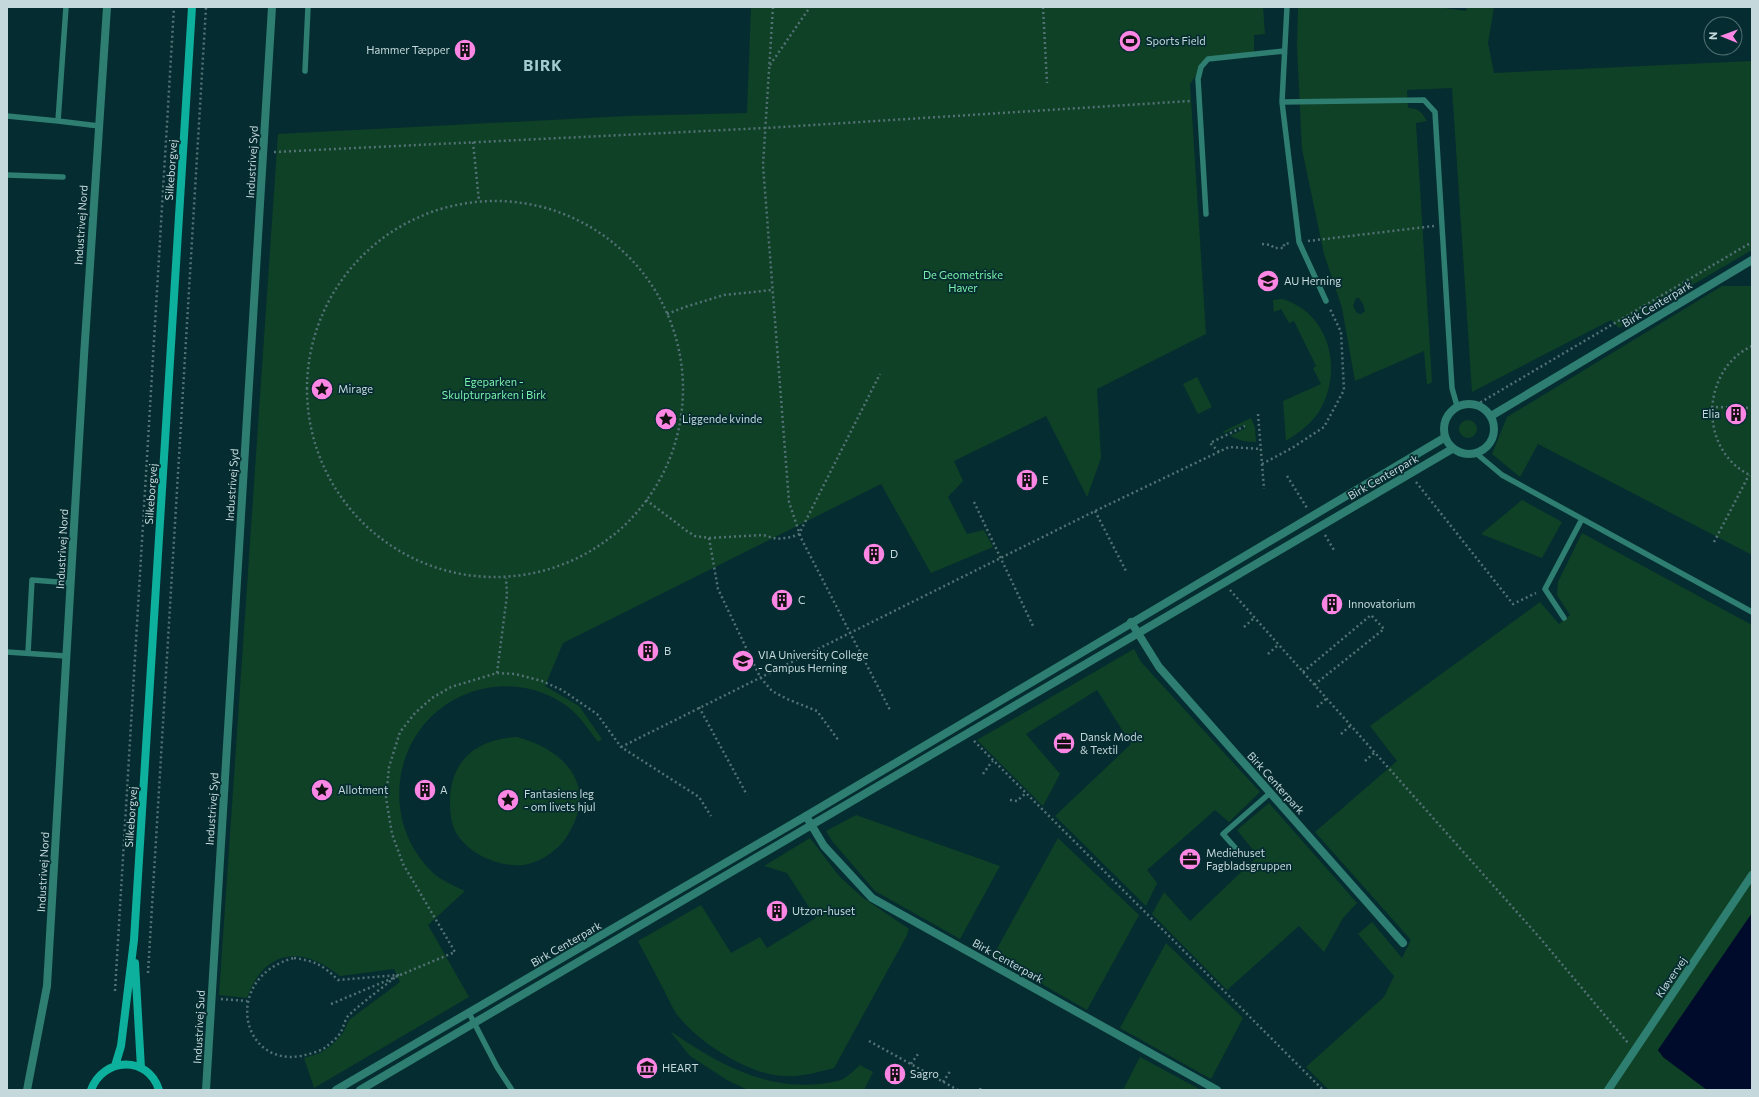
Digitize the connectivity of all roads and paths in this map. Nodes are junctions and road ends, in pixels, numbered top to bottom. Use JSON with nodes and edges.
{"nodes":[{"id":1,"x":66,"y":7,"type":"edge"},
{"id":2,"x":107,"y":7,"type":"edge"},
{"id":3,"x":174,"y":7,"type":"edge"},
{"id":4,"x":193,"y":7,"type":"edge"},
{"id":5,"x":206,"y":7,"type":"edge"},
{"id":6,"x":272,"y":7,"type":"edge"},
{"id":7,"x":308,"y":7,"type":"edge"},
{"id":8,"x":774,"y":7,"type":"edge"},
{"id":9,"x":810,"y":7,"type":"edge"},
{"id":10,"x":1043,"y":7,"type":"edge"},
{"id":11,"x":1287,"y":7,"type":"edge"},
{"id":12,"x":1284,"y":51,"type":"junction"},
{"id":13,"x":770,"y":65,"type":"junction"},
{"id":14,"x":305,"y":71,"type":"dead end"},
{"id":15,"x":1047,"y":83,"type":"dead end"},
{"id":16,"x":1198,"y":100,"type":"junction"},
{"id":17,"x":1282,"y":102,"type":"junction"},
{"id":18,"x":7,"y":116,"type":"edge"},
{"id":19,"x":58,"y":121,"type":"junction"},
{"id":20,"x":99,"y":126,"type":"junction"},
{"id":21,"x":766,"y":128,"type":"junction"},
{"id":22,"x":472,"y":142,"type":"junction"},
{"id":23,"x":264,"y":152,"type":"junction"},
{"id":24,"x":7,"y":175,"type":"edge"},
{"id":25,"x":63,"y":177,"type":"dead end"},
{"id":26,"x":479,"y":201,"type":"junction"},
{"id":27,"x":1206,"y":214,"type":"dead end"},
{"id":28,"x":1442,"y":225,"type":"junction"},
{"id":29,"x":1299,"y":242,"type":"junction"},
{"id":30,"x":1752,"y":242,"type":"edge"},
{"id":31,"x":1262,"y":244,"type":"dead end"},
{"id":32,"x":1752,"y":260,"type":"edge"},
{"id":33,"x":772,"y":290,"type":"junction"},
{"id":34,"x":1326,"y":301,"type":"joint"},
{"id":35,"x":667,"y":314,"type":"junction"},
{"id":36,"x":1752,"y":346,"type":"edge"},
{"id":37,"x":880,"y":374,"type":"dead end"},
{"id":38,"x":1476,"y":405,"type":"junction"},
{"id":39,"x":1457,"y":406,"type":"junction"},
{"id":40,"x":1712,"y":407,"type":"junction"},
{"id":41,"x":1752,"y":408,"type":"edge"},
{"id":42,"x":1258,"y":414,"type":"dead end"},
{"id":43,"x":1491,"y":416,"type":"junction"},
{"id":44,"x":1245,"y":426,"type":"dead end"},
{"id":45,"x":1444,"y":438,"type":"junction"},
{"id":46,"x":1261,"y":449,"type":"junction"},
{"id":47,"x":1452,"y":449,"type":"junction"},
{"id":48,"x":1219,"y":452,"type":"junction"},
{"id":49,"x":1477,"y":454,"type":"junction"},
{"id":50,"x":1262,"y":464,"type":"junction"},
{"id":51,"x":1409,"y":474,"type":"junction"},
{"id":52,"x":1751,"y":476,"type":"edge"},
{"id":53,"x":1264,"y":489,"type":"dead end"},
{"id":54,"x":646,"y":500,"type":"junction"},
{"id":55,"x":974,"y":502,"type":"dead end"},
{"id":56,"x":1095,"y":511,"type":"junction"},
{"id":57,"x":1582,"y":519,"type":"junction"},
{"id":58,"x":799,"y":534,"type":"junction"},
{"id":59,"x":709,"y":538,"type":"junction"},
{"id":60,"x":1714,"y":542,"type":"dead end"},
{"id":61,"x":1001,"y":558,"type":"junction"},
{"id":62,"x":1126,"y":571,"type":"dead end"},
{"id":63,"x":506,"y":578,"type":"junction"},
{"id":64,"x":71,"y":583,"type":"junction"},
{"id":65,"x":1223,"y":583,"type":"junction"},
{"id":66,"x":1545,"y":589,"type":"junction"},
{"id":67,"x":1752,"y":612,"type":"edge"},
{"id":68,"x":1254,"y":617,"type":"junction"},
{"id":69,"x":1564,"y":618,"type":"dead end"},
{"id":70,"x":1131,"y":622,"type":"junction"},
{"id":71,"x":1033,"y":626,"type":"dead end"},
{"id":72,"x":1244,"y":626,"type":"dead end"},
{"id":73,"x":850,"y":632,"type":"junction"},
{"id":74,"x":1138,"y":633,"type":"junction"},
{"id":75,"x":1278,"y":644,"type":"junction"},
{"id":76,"x":7,"y":652,"type":"edge"},
{"id":77,"x":28,"y":653,"type":"junction"},
{"id":78,"x":1268,"y":654,"type":"dead end"},
{"id":79,"x":66,"y":656,"type":"junction"},
{"id":80,"x":1302,"y":672,"type":"junction"},
{"id":81,"x":498,"y":673,"type":"junction"},
{"id":82,"x":760,"y":677,"type":"junction"},
{"id":83,"x":1314,"y":685,"type":"junction"},
{"id":84,"x":1326,"y":699,"type":"junction"},
{"id":85,"x":699,"y":707,"type":"junction"},
{"id":86,"x":1317,"y":707,"type":"dead end"},
{"id":87,"x":890,"y":710,"type":"dead end"},
{"id":88,"x":1350,"y":726,"type":"junction"},
{"id":89,"x":966,"y":734,"type":"junction"},
{"id":90,"x":1341,"y":734,"type":"dead end"},
{"id":91,"x":839,"y":740,"type":"dead end"},
{"id":92,"x":621,"y":747,"type":"junction"},
{"id":93,"x":1374,"y":753,"type":"junction"},
{"id":94,"x":993,"y":760,"type":"junction"},
{"id":95,"x":1365,"y":761,"type":"dead end"},
{"id":96,"x":983,"y":774,"type":"dead end"},
{"id":97,"x":1026,"y":793,"type":"junction"},
{"id":98,"x":1270,"y":793,"type":"junction"},
{"id":99,"x":746,"y":795,"type":"dead end"},
{"id":100,"x":1010,"y":800,"type":"dead end"},
{"id":101,"x":712,"y":816,"type":"dead end"},
{"id":102,"x":806,"y":816,"type":"junction"},
{"id":103,"x":811,"y":825,"type":"junction"},
{"id":104,"x":1238,"y":851,"type":"dead end"},
{"id":105,"x":1752,"y":875,"type":"edge"},
{"id":106,"x":622,"y":924,"type":"junction"},
{"id":107,"x":626,"y":933,"type":"junction"},
{"id":108,"x":134,"y":940,"type":"junction"},
{"id":109,"x":1403,"y":943,"type":"dead end"},
{"id":110,"x":213,"y":965,"type":"joint"},
{"id":111,"x":398,"y":975,"type":"junction"},
{"id":112,"x":148,"y":977,"type":"dead end"},
{"id":113,"x":115,"y":992,"type":"dead end"},
{"id":114,"x":211,"y":998,"type":"junction"},
{"id":115,"x":247,"y":1001,"type":"junction"},
{"id":116,"x":331,"y":1004,"type":"dead end"},
{"id":117,"x":469,"y":1013,"type":"junction"},
{"id":118,"x":474,"y":1023,"type":"junction"},
{"id":119,"x":869,"y":1041,"type":"dead end"},
{"id":120,"x":1634,"y":1051,"type":"junction"},
{"id":121,"x":918,"y":1054,"type":"dead end"},
{"id":122,"x":910,"y":1064,"type":"junction"},
{"id":123,"x":116,"y":1066,"type":"junction"},
{"id":124,"x":141,"y":1068,"type":"junction"},
{"id":125,"x":951,"y":1070,"type":"dead end"},
{"id":126,"x":943,"y":1082,"type":"junction"},
{"id":127,"x":28,"y":1090,"type":"edge"},
{"id":128,"x":91,"y":1090,"type":"edge"},
{"id":129,"x":159,"y":1090,"type":"edge"},
{"id":130,"x":206,"y":1090,"type":"edge"},
{"id":131,"x":336,"y":1090,"type":"edge"},
{"id":132,"x":360,"y":1090,"type":"edge"},
{"id":133,"x":512,"y":1090,"type":"edge"},
{"id":134,"x":958,"y":1090,"type":"edge"},
{"id":135,"x":1217,"y":1090,"type":"edge"},
{"id":136,"x":1323,"y":1090,"type":"edge"},
{"id":137,"x":1608,"y":1090,"type":"edge"}],
"edges":[{"from":1,"to":19,"type":"lane"},
{"from":2,"to":20,"type":"street","name":"Industrivej Nord"},
{"from":3,"to":113,"type":"path"},
{"from":4,"to":108,"type":"main road","name":"Silkeborgvej"},
{"from":5,"to":112,"type":"path"},
{"from":6,"to":23,"type":"street","name":"Industrivej Syd"},
{"from":7,"to":14,"type":"lane"},
{"from":8,"to":13,"type":"path"},
{"from":9,"to":13,"type":"path"},
{"from":10,"to":15,"type":"path"},
{"from":11,"to":12,"type":"lane"},
{"from":12,"to":16,"type":"lane"},
{"from":12,"to":17,"type":"lane"},
{"from":13,"to":21,"type":"path"},
{"from":16,"to":21,"type":"path"},
{"from":16,"to":27,"type":"lane"},
{"from":17,"to":28,"type":"lane"},
{"from":17,"to":29,"type":"lane"},
{"from":18,"to":19,"type":"lane"},
{"from":19,"to":20,"type":"lane"},
{"from":20,"to":64,"type":"street","name":"Industrivej Nord"},
{"from":21,"to":22,"type":"path"},
{"from":21,"to":33,"type":"path"},
{"from":22,"to":23,"type":"path"},
{"from":22,"to":26,"type":"path"},
{"from":23,"to":110,"type":"street","name":"Industrivej Syd"},
{"from":24,"to":25,"type":"lane"},
{"from":26,"to":35,"type":"path"},
{"from":26,"to":63,"type":"path"},
{"from":28,"to":29,"type":"path"},
{"from":28,"to":39,"type":"lane"},
{"from":29,"to":31,"type":"path"},
{"from":29,"to":34,"type":"lane"},
{"from":30,"to":38,"type":"path"},
{"from":32,"to":43,"type":"street","name":"Birk Centerpark"},
{"from":33,"to":35,"type":"path"},
{"from":33,"to":58,"type":"path"},
{"from":34,"to":50,"type":"path"},
{"from":35,"to":54,"type":"path"},
{"from":36,"to":40,"type":"path"},
{"from":37,"to":58,"type":"path"},
{"from":38,"to":39,"type":"street"},
{"from":38,"to":43,"type":"street"},
{"from":39,"to":45,"type":"street"},
{"from":40,"to":41,"type":"path"},
{"from":40,"to":52,"type":"path"},
{"from":42,"to":46,"type":"path"},
{"from":43,"to":49,"type":"street"},
{"from":44,"to":48,"type":"path"},
{"from":45,"to":47,"type":"street"},
{"from":45,"to":70,"type":"street","name":"Birk Centerpark"},
{"from":46,"to":48,"type":"path"},
{"from":46,"to":50,"type":"path"},
{"from":47,"to":49,"type":"street"},
{"from":47,"to":51,"type":"street","name":"Birk Centerpark"},
{"from":48,"to":56,"type":"path"},
{"from":49,"to":57,"type":"lane"},
{"from":50,"to":53,"type":"path"},
{"from":51,"to":65,"type":"street","name":"Birk Centerpark"},
{"from":51,"to":66,"type":"path"},
{"from":52,"to":60,"type":"path"},
{"from":54,"to":59,"type":"path"},
{"from":54,"to":63,"type":"path"},
{"from":55,"to":61,"type":"path"},
{"from":56,"to":61,"type":"path"},
{"from":56,"to":62,"type":"path"},
{"from":57,"to":66,"type":"lane"},
{"from":57,"to":67,"type":"lane"},
{"from":58,"to":59,"type":"path"},
{"from":58,"to":73,"type":"path"},
{"from":59,"to":82,"type":"path"},
{"from":61,"to":71,"type":"path"},
{"from":61,"to":73,"type":"path"},
{"from":63,"to":81,"type":"path"},
{"from":64,"to":77,"type":"lane"},
{"from":64,"to":79,"type":"street","name":"Industrivej Nord"},
{"from":65,"to":68,"type":"path"},
{"from":65,"to":74,"type":"street","name":"Birk Centerpark"},
{"from":66,"to":69,"type":"lane"},
{"from":68,"to":72,"type":"path"},
{"from":68,"to":75,"type":"path"},
{"from":70,"to":74,"type":"street","name":"Birk Centerpark"},
{"from":70,"to":102,"type":"street","name":"Birk Centerpark"},
{"from":73,"to":82,"type":"path"},
{"from":73,"to":87,"type":"path"},
{"from":74,"to":89,"type":"street","name":"Birk Centerpark"},
{"from":74,"to":98,"type":"street","name":"Birk Centerpark"},
{"from":75,"to":78,"type":"path"},
{"from":75,"to":80,"type":"path"},
{"from":76,"to":77,"type":"lane"},
{"from":77,"to":79,"type":"lane"},
{"from":79,"to":127,"type":"street","name":"Industrivej Nord"},
{"from":80,"to":83,"type":"path"},
{"from":80,"to":83,"type":"path"},
{"from":81,"to":92,"type":"path"},
{"from":81,"to":111,"type":"path"},
{"from":82,"to":85,"type":"path"},
{"from":82,"to":91,"type":"path"},
{"from":83,"to":84,"type":"path"},
{"from":84,"to":86,"type":"path"},
{"from":84,"to":88,"type":"path"},
{"from":85,"to":92,"type":"path"},
{"from":85,"to":99,"type":"path"},
{"from":88,"to":90,"type":"path"},
{"from":88,"to":93,"type":"path"},
{"from":89,"to":94,"type":"path"},
{"from":89,"to":103,"type":"street","name":"Birk Centerpark"},
{"from":92,"to":101,"type":"path"},
{"from":93,"to":95,"type":"path"},
{"from":93,"to":120,"type":"path"},
{"from":94,"to":96,"type":"path"},
{"from":94,"to":97,"type":"path"},
{"from":97,"to":100,"type":"path"},
{"from":97,"to":136,"type":"path"},
{"from":98,"to":104,"type":"lane"},
{"from":98,"to":109,"type":"street","name":"Birk Centerpark"},
{"from":102,"to":103,"type":"street","name":"Birk Centerpark"},
{"from":102,"to":106,"type":"street","name":"Birk Centerpark"},
{"from":103,"to":107,"type":"street","name":"Birk Centerpark"},
{"from":103,"to":135,"type":"street","name":"Birk Centerpark"},
{"from":105,"to":120,"type":"street","name":"Kløvervej"},
{"from":106,"to":107,"type":"street"},
{"from":106,"to":117,"type":"street","name":"Birk Centerpark"},
{"from":107,"to":118,"type":"street","name":"Birk Centerpark"},
{"from":108,"to":123,"type":"main road","name":"Silkeborgvej"},
{"from":108,"to":124,"type":"main road","name":"Silkeborgvej"},
{"from":110,"to":114,"type":"street","name":"Industrivej Sud"},
{"from":111,"to":115,"type":"path"},
{"from":111,"to":115,"type":"path"},
{"from":111,"to":116,"type":"path"},
{"from":114,"to":115,"type":"path"},
{"from":114,"to":130,"type":"street","name":"Industrivej Sud"},
{"from":117,"to":118,"type":"lane"},
{"from":117,"to":131,"type":"street","name":"Birk Centerpark"},
{"from":118,"to":132,"type":"street","name":"Birk Centerpark"},
{"from":118,"to":133,"type":"lane"},
{"from":119,"to":122,"type":"path"},
{"from":120,"to":137,"type":"street","name":"Kløvervej"},
{"from":121,"to":122,"type":"path"},
{"from":122,"to":126,"type":"path"},
{"from":123,"to":124,"type":"main road"},
{"from":123,"to":128,"type":"main road"},
{"from":124,"to":129,"type":"main road"},
{"from":125,"to":126,"type":"path"},
{"from":126,"to":134,"type":"path"}]}
